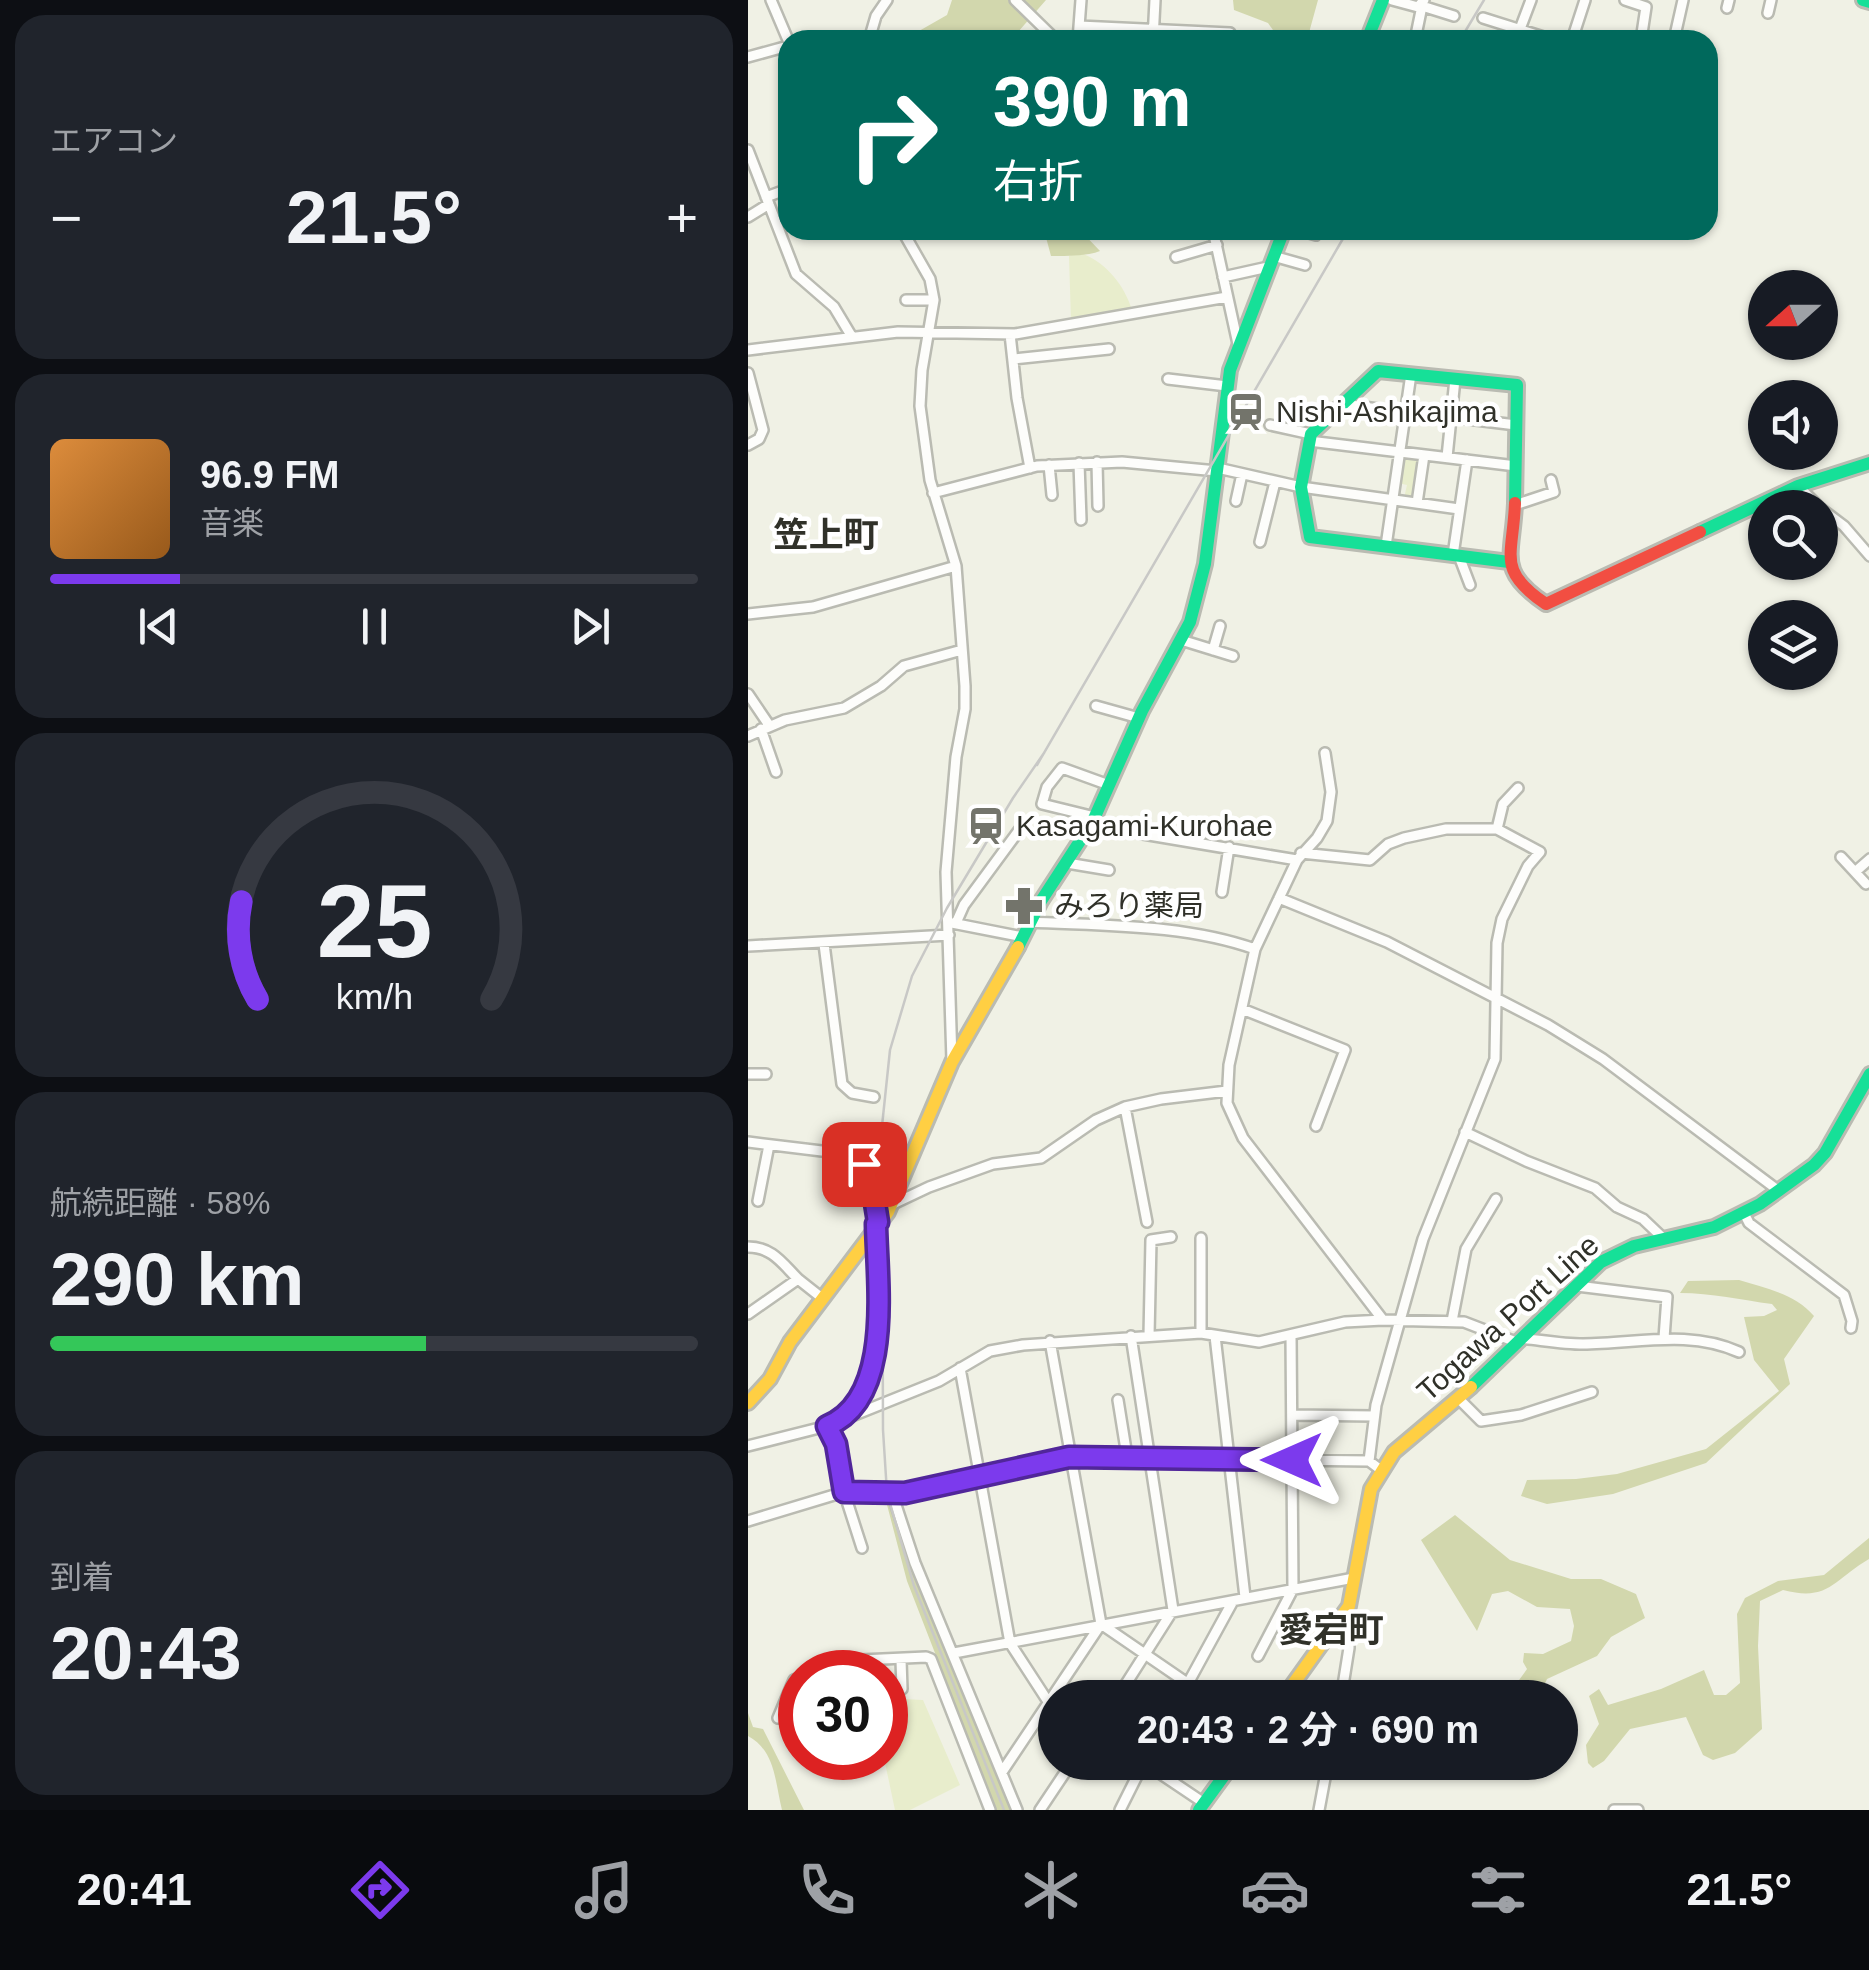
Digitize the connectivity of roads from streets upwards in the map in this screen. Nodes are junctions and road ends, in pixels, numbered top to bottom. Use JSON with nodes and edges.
{"nodes":[{"id":1,"x":771,"y":0,"type":"edge"},
{"id":2,"x":887,"y":0,"type":"edge"},
{"id":3,"x":1015,"y":0,"type":"edge"},
{"id":4,"x":1081,"y":0,"type":"edge"},
{"id":5,"x":1155,"y":0,"type":"edge"},
{"id":6,"x":1383,"y":0,"type":"edge"},
{"id":7,"x":1392,"y":0,"type":"edge"},
{"id":8,"x":1531,"y":0,"type":"edge"},
{"id":9,"x":1585,"y":0,"type":"edge"},
{"id":10,"x":1625,"y":0,"type":"edge"},
{"id":11,"x":1684,"y":0,"type":"edge"},
{"id":12,"x":1772,"y":0,"type":"edge"},
{"id":13,"x":1423,"y":3,"type":"edge"},
{"id":14,"x":1442,"y":13,"type":"junction"},
{"id":15,"x":1768,"y":13,"type":"dead end"},
{"id":16,"x":1454,"y":16,"type":"dead end"},
{"id":17,"x":1483,"y":18,"type":"dead end"},
{"id":18,"x":1079,"y":26,"type":"junction"},
{"id":19,"x":1439,"y":29,"type":"dead end"},
{"id":20,"x":1520,"y":29,"type":"junction"},
{"id":21,"x":783,"y":30,"type":"edge"},
{"id":22,"x":872,"y":30,"type":"edge"},
{"id":23,"x":1046,"y":30,"type":"edge"},
{"id":24,"x":1079,"y":30,"type":"edge"},
{"id":25,"x":1112,"y":30,"type":"edge"},
{"id":26,"x":1154,"y":30,"type":"edge"},
{"id":27,"x":1372,"y":30,"type":"edge"},
{"id":28,"x":1417,"y":30,"type":"edge"},
{"id":29,"x":1523,"y":30,"type":"edge"},
{"id":30,"x":1575,"y":30,"type":"edge"},
{"id":31,"x":1643,"y":30,"type":"edge"},
{"id":32,"x":1676,"y":30,"type":"edge"},
{"id":33,"x":778,"y":46,"type":"edge"},
{"id":34,"x":748,"y":57,"type":"edge"},
{"id":35,"x":748,"y":150,"type":"edge"},
{"id":36,"x":778,"y":195,"type":"edge"},
{"id":37,"x":768,"y":201,"type":"junction"},
{"id":38,"x":748,"y":217,"type":"edge"},
{"id":39,"x":778,"y":227,"type":"edge"},
{"id":40,"x":783,"y":240,"type":"edge"},
{"id":41,"x":908,"y":240,"type":"edge"},
{"id":42,"x":1216,"y":240,"type":"edge"},
{"id":43,"x":1280,"y":240,"type":"edge"},
{"id":44,"x":1217,"y":246,"type":"junction"},
{"id":45,"x":1176,"y":256,"type":"dead end"},
{"id":46,"x":1271,"y":261,"type":"junction"},
{"id":47,"x":1305,"y":265,"type":"dead end"},
{"id":48,"x":1223,"y":276,"type":"junction"},
{"id":49,"x":1227,"y":297,"type":"junction"},
{"id":50,"x":906,"y":300,"type":"dead end"},
{"id":51,"x":934,"y":300,"type":"junction"},
{"id":52,"x":929,"y":333,"type":"junction"},
{"id":53,"x":1010,"y":334,"type":"junction"},
{"id":54,"x":852,"y":337,"type":"junction"},
{"id":55,"x":1238,"y":345,"type":"junction"},
{"id":56,"x":1109,"y":349,"type":"dead end"},
{"id":57,"x":748,"y":350,"type":"edge"},
{"id":58,"x":1012,"y":359,"type":"junction"},
{"id":59,"x":748,"y":374,"type":"edge"},
{"id":60,"x":1411,"y":374,"type":"junction"},
{"id":61,"x":1168,"y":379,"type":"dead end"},
{"id":62,"x":1456,"y":379,"type":"junction"},
{"id":63,"x":1227,"y":386,"type":"junction"},
{"id":64,"x":1344,"y":404,"type":"junction"},
{"id":65,"x":1404,"y":413,"type":"junction"},
{"id":66,"x":1451,"y":417,"type":"junction"},
{"id":67,"x":1270,"y":424,"type":"dead end"},
{"id":68,"x":1516,"y":424,"type":"junction"},
{"id":69,"x":1310,"y":437,"type":"junction"},
{"id":70,"x":748,"y":444,"type":"edge"},
{"id":71,"x":1399,"y":452,"type":"junction"},
{"id":72,"x":1424,"y":454,"type":"junction"},
{"id":73,"x":1446,"y":457,"type":"junction"},
{"id":74,"x":1467,"y":460,"type":"junction"},
{"id":75,"x":1097,"y":462,"type":"junction"},
{"id":76,"x":1870,"y":463,"type":"edge"},
{"id":77,"x":1079,"y":464,"type":"junction"},
{"id":78,"x":1049,"y":466,"type":"junction"},
{"id":79,"x":1516,"y":466,"type":"junction"},
{"id":80,"x":1030,"y":468,"type":"junction"},
{"id":81,"x":1217,"y":471,"type":"junction"},
{"id":82,"x":1242,"y":474,"type":"junction"},
{"id":83,"x":1551,"y":480,"type":"dead end"},
{"id":84,"x":1275,"y":482,"type":"junction"},
{"id":85,"x":1798,"y":486,"type":"junction"},
{"id":86,"x":1301,"y":487,"type":"junction"},
{"id":87,"x":1802,"y":490,"type":"edge"},
{"id":88,"x":934,"y":493,"type":"junction"},
{"id":89,"x":1052,"y":494,"type":"dead end"},
{"id":90,"x":1392,"y":500,"type":"junction"},
{"id":91,"x":1236,"y":502,"type":"dead end"},
{"id":92,"x":1417,"y":504,"type":"junction"},
{"id":93,"x":1515,"y":504,"type":"junction"},
{"id":94,"x":1098,"y":506,"type":"dead end"},
{"id":95,"x":1460,"y":509,"type":"junction"},
{"id":96,"x":1081,"y":520,"type":"dead end"},
{"id":97,"x":1838,"y":522,"type":"edge"},
{"id":98,"x":1260,"y":542,"type":"dead end"},
{"id":99,"x":1386,"y":546,"type":"junction"},
{"id":100,"x":1456,"y":555,"type":"junction"},
{"id":101,"x":1870,"y":556,"type":"edge"},
{"id":102,"x":1509,"y":562,"type":"junction"},
{"id":103,"x":956,"y":566,"type":"junction"},
{"id":104,"x":1470,"y":585,"type":"dead end"},
{"id":105,"x":748,"y":614,"type":"edge"},
{"id":106,"x":1220,"y":626,"type":"dead end"},
{"id":107,"x":1181,"y":640,"type":"junction"},
{"id":108,"x":962,"y":650,"type":"junction"},
{"id":109,"x":1213,"y":650,"type":"junction"},
{"id":110,"x":1233,"y":656,"type":"dead end"},
{"id":111,"x":748,"y":694,"type":"edge"},
{"id":112,"x":1096,"y":706,"type":"dead end"},
{"id":113,"x":1140,"y":718,"type":"junction"},
{"id":114,"x":765,"y":727,"type":"junction"},
{"id":115,"x":748,"y":736,"type":"edge"},
{"id":116,"x":1324,"y":753,"type":"dead end"},
{"id":117,"x":776,"y":772,"type":"dead end"},
{"id":118,"x":1109,"y":784,"type":"junction"},
{"id":119,"x":1518,"y":788,"type":"dead end"},
{"id":120,"x":1094,"y":819,"type":"junction"},
{"id":121,"x":1020,"y":829,"type":"dead end"},
{"id":122,"x":1497,"y":829,"type":"junction"},
{"id":123,"x":1229,"y":846,"type":"junction"},
{"id":124,"x":1299,"y":857,"type":"junction"},
{"id":125,"x":1841,"y":857,"type":"dead end"},
{"id":126,"x":1870,"y":859,"type":"edge"},
{"id":127,"x":1067,"y":863,"type":"junction"},
{"id":128,"x":1109,"y":870,"type":"dead end"},
{"id":129,"x":1855,"y":872,"type":"junction"},
{"id":130,"x":1866,"y":884,"type":"dead end"},
{"id":131,"x":1222,"y":892,"type":"dead end"},
{"id":132,"x":1279,"y":898,"type":"junction"},
{"id":133,"x":1030,"y":922,"type":"junction"},
{"id":134,"x":952,"y":923,"type":"junction"},
{"id":135,"x":950,"y":935,"type":"junction"},
{"id":136,"x":1023,"y":937,"type":"junction"},
{"id":137,"x":824,"y":944,"type":"junction"},
{"id":138,"x":748,"y":946,"type":"edge"},
{"id":139,"x":1256,"y":949,"type":"junction"},
{"id":140,"x":1497,"y":1000,"type":"junction"},
{"id":141,"x":1242,"y":1009,"type":"junction"},
{"id":142,"x":952,"y":1062,"type":"junction"},
{"id":143,"x":748,"y":1074,"type":"edge"},
{"id":144,"x":766,"y":1074,"type":"dead end"},
{"id":145,"x":1870,"y":1074,"type":"edge"},
{"id":146,"x":1227,"y":1092,"type":"junction"},
{"id":147,"x":874,"y":1097,"type":"dead end"},
{"id":148,"x":1862,"y":1099,"type":"edge"},
{"id":149,"x":1125,"y":1108,"type":"junction"},
{"id":150,"x":1316,"y":1126,"type":"dead end"},
{"id":151,"x":1465,"y":1132,"type":"junction"},
{"id":152,"x":748,"y":1142,"type":"edge"},
{"id":153,"x":769,"y":1145,"type":"junction"},
{"id":154,"x":1779,"y":1191,"type":"junction"},
{"id":155,"x":1496,"y":1198,"type":"dead end"},
{"id":156,"x":758,"y":1201,"type":"dead end"},
{"id":157,"x":890,"y":1205,"type":"junction"},
{"id":158,"x":1744,"y":1213,"type":"junction"},
{"id":159,"x":1147,"y":1222,"type":"dead end"},
{"id":160,"x":877,"y":1223,"type":"junction"},
{"id":161,"x":1171,"y":1237,"type":"dead end"},
{"id":162,"x":1200,"y":1238,"type":"dead end"},
{"id":163,"x":1663,"y":1238,"type":"junction"},
{"id":164,"x":748,"y":1248,"type":"edge"},
{"id":165,"x":798,"y":1279,"type":"junction"},
{"id":166,"x":1574,"y":1286,"type":"junction"},
{"id":167,"x":822,"y":1298,"type":"junction"},
{"id":168,"x":748,"y":1314,"type":"edge"},
{"id":169,"x":1383,"y":1320,"type":"junction"},
{"id":170,"x":1399,"y":1321,"type":"junction"},
{"id":171,"x":1452,"y":1321,"type":"junction"},
{"id":172,"x":1851,"y":1328,"type":"dead end"},
{"id":173,"x":1201,"y":1333,"type":"junction"},
{"id":174,"x":1292,"y":1335,"type":"junction"},
{"id":175,"x":1131,"y":1336,"type":"junction"},
{"id":176,"x":1148,"y":1336,"type":"junction"},
{"id":177,"x":1215,"y":1336,"type":"junction"},
{"id":178,"x":1664,"y":1338,"type":"junction"},
{"id":179,"x":1518,"y":1340,"type":"junction"},
{"id":180,"x":1050,"y":1341,"type":"junction"},
{"id":181,"x":1738,"y":1352,"type":"dead end"},
{"id":182,"x":960,"y":1368,"type":"junction"},
{"id":183,"x":1592,"y":1392,"type":"dead end"},
{"id":184,"x":1459,"y":1399,"type":"junction"},
{"id":185,"x":1118,"y":1400,"type":"dead end"},
{"id":186,"x":748,"y":1403,"type":"edge"},
{"id":187,"x":1292,"y":1415,"type":"junction"},
{"id":188,"x":1374,"y":1416,"type":"junction"},
{"id":189,"x":843,"y":1419,"type":"junction"},
{"id":190,"x":827,"y":1426,"type":"junction"},
{"id":191,"x":748,"y":1446,"type":"edge"},
{"id":192,"x":1126,"y":1456,"type":"junction"},
{"id":193,"x":1147,"y":1456,"type":"junction"},
{"id":194,"x":1069,"y":1457,"type":"junction"},
{"id":195,"x":1227,"y":1460,"type":"junction"},
{"id":196,"x":1292,"y":1460,"type":"junction"},
{"id":197,"x":1375,"y":1466,"type":"junction"},
{"id":198,"x":981,"y":1476,"type":"junction"},
{"id":199,"x":844,"y":1492,"type":"junction"},
{"id":200,"x":892,"y":1493,"type":"junction"},
{"id":201,"x":748,"y":1521,"type":"edge"},
{"id":202,"x":862,"y":1548,"type":"dead end"},
{"id":203,"x":1354,"y":1578,"type":"junction"},
{"id":204,"x":1293,"y":1589,"type":"junction"},
{"id":205,"x":1245,"y":1597,"type":"junction"},
{"id":206,"x":1232,"y":1601,"type":"junction"},
{"id":207,"x":1349,"y":1606,"type":"junction"},
{"id":208,"x":1172,"y":1610,"type":"junction"},
{"id":209,"x":1101,"y":1624,"type":"junction"},
{"id":210,"x":1010,"y":1643,"type":"junction"},
{"id":211,"x":954,"y":1652,"type":"junction"},
{"id":212,"x":1146,"y":1654,"type":"junction"},
{"id":213,"x":1258,"y":1656,"type":"dead end"},
{"id":214,"x":908,"y":1659,"type":"edge"},
{"id":215,"x":1067,"y":1680,"type":"edge"},
{"id":216,"x":1129,"y":1680,"type":"edge"},
{"id":217,"x":1184,"y":1680,"type":"edge"},
{"id":218,"x":1190,"y":1680,"type":"edge"},
{"id":219,"x":1296,"y":1680,"type":"edge"},
{"id":220,"x":1344,"y":1680,"type":"edge"},
{"id":221,"x":1038,"y":1684,"type":"edge"},
{"id":222,"x":1038,"y":1724,"type":"edge"},
{"id":223,"x":1002,"y":1772,"type":"junction"},
{"id":224,"x":1060,"y":1780,"type":"edge"},
{"id":225,"x":1135,"y":1780,"type":"edge"},
{"id":226,"x":1166,"y":1780,"type":"edge"},
{"id":227,"x":1221,"y":1780,"type":"edge"},
{"id":228,"x":1324,"y":1780,"type":"edge"},
{"id":229,"x":1201,"y":1807,"type":"edge"},
{"id":230,"x":990,"y":1810,"type":"edge"},
{"id":231,"x":1018,"y":1810,"type":"edge"},
{"id":232,"x":1040,"y":1810,"type":"edge"},
{"id":233,"x":1120,"y":1810,"type":"edge"},
{"id":234,"x":1318,"y":1810,"type":"edge"},
{"id":235,"x":1614,"y":1810,"type":"edge"},
{"id":236,"x":1638,"y":1810,"type":"edge"}],
"edges":[{"from":1,"to":21,"type":"street"},
{"from":2,"to":22,"type":"street"},
{"from":3,"to":23,"type":"street"},
{"from":4,"to":18,"type":"street"},
{"from":5,"to":26,"type":"street"},
{"from":6,"to":27,"type":"street"},
{"from":7,"to":13,"type":"street"},
{"from":8,"to":20,"type":"street"},
{"from":9,"to":30,"type":"street"},
{"from":10,"to":31,"type":"street"},
{"from":11,"to":32,"type":"street"},
{"from":12,"to":15,"type":"street"},
{"from":13,"to":14,"type":"street"},
{"from":13,"to":28,"type":"street"},
{"from":14,"to":16,"type":"street"},
{"from":14,"to":19,"type":"street"},
{"from":17,"to":20,"type":"street"},
{"from":18,"to":24,"type":"street"},
{"from":18,"to":25,"type":"street"},
{"from":20,"to":29,"type":"street"},
{"from":33,"to":34,"type":"street"},
{"from":35,"to":37,"type":"street"},
{"from":36,"to":37,"type":"street"},
{"from":37,"to":38,"type":"street"},
{"from":37,"to":39,"type":"street"},
{"from":40,"to":54,"type":"street"},
{"from":41,"to":51,"type":"street"},
{"from":42,"to":44,"type":"street"},
{"from":43,"to":46,"type":"street"},
{"from":44,"to":45,"type":"street"},
{"from":44,"to":48,"type":"street"},
{"from":46,"to":47,"type":"street"},
{"from":46,"to":48,"type":"street"},
{"from":46,"to":55,"type":"street"},
{"from":48,"to":49,"type":"street"},
{"from":49,"to":53,"type":"street"},
{"from":49,"to":55,"type":"street"},
{"from":50,"to":51,"type":"street"},
{"from":51,"to":52,"type":"street"},
{"from":52,"to":53,"type":"street"},
{"from":52,"to":54,"type":"street"},
{"from":52,"to":88,"type":"street"},
{"from":53,"to":58,"type":"street"},
{"from":54,"to":57,"type":"street"},
{"from":55,"to":63,"type":"street"},
{"from":56,"to":58,"type":"street"},
{"from":58,"to":80,"type":"street"},
{"from":59,"to":70,"type":"street"},
{"from":60,"to":62,"type":"street"},
{"from":60,"to":64,"type":"street"},
{"from":60,"to":65,"type":"street"},
{"from":61,"to":63,"type":"street"},
{"from":62,"to":66,"type":"street"},
{"from":62,"to":68,"type":"street"},
{"from":63,"to":81,"type":"street"},
{"from":64,"to":65,"type":"street"},
{"from":64,"to":69,"type":"street"},
{"from":65,"to":71,"type":"street"},
{"from":66,"to":68,"type":"street"},
{"from":66,"to":73,"type":"street"},
{"from":67,"to":69,"type":"street"},
{"from":68,"to":79,"type":"street"},
{"from":69,"to":71,"type":"street"},
{"from":69,"to":86,"type":"street"},
{"from":71,"to":72,"type":"street"},
{"from":71,"to":90,"type":"street"},
{"from":72,"to":73,"type":"street"},
{"from":72,"to":92,"type":"street"},
{"from":73,"to":74,"type":"street"},
{"from":74,"to":79,"type":"street"},
{"from":74,"to":95,"type":"street"},
{"from":75,"to":77,"type":"street"},
{"from":75,"to":81,"type":"street"},
{"from":75,"to":94,"type":"street"},
{"from":76,"to":85,"type":"street"},
{"from":77,"to":78,"type":"street"},
{"from":77,"to":96,"type":"street"},
{"from":78,"to":80,"type":"street"},
{"from":78,"to":89,"type":"street"},
{"from":79,"to":93,"type":"street"},
{"from":80,"to":88,"type":"street"},
{"from":81,"to":82,"type":"street"},
{"from":81,"to":107,"type":"street"},
{"from":82,"to":84,"type":"street"},
{"from":82,"to":91,"type":"street"},
{"from":83,"to":93,"type":"street"},
{"from":84,"to":86,"type":"street"},
{"from":84,"to":98,"type":"street"},
{"from":85,"to":87,"type":"street"},
{"from":85,"to":102,"type":"street"},
{"from":86,"to":90,"type":"street"},
{"from":86,"to":99,"type":"street"},
{"from":88,"to":103,"type":"street"},
{"from":90,"to":92,"type":"street"},
{"from":90,"to":99,"type":"street"},
{"from":92,"to":95,"type":"street"},
{"from":93,"to":102,"type":"street"},
{"from":95,"to":100,"type":"street"},
{"from":97,"to":101,"type":"street"},
{"from":99,"to":100,"type":"street"},
{"from":100,"to":102,"type":"street"},
{"from":100,"to":104,"type":"street"},
{"from":103,"to":105,"type":"street"},
{"from":103,"to":108,"type":"street"},
{"from":106,"to":109,"type":"street"},
{"from":107,"to":109,"type":"street"},
{"from":107,"to":113,"type":"street"},
{"from":108,"to":114,"type":"street"},
{"from":108,"to":134,"type":"street"},
{"from":109,"to":110,"type":"street"},
{"from":111,"to":114,"type":"street"},
{"from":112,"to":113,"type":"street"},
{"from":113,"to":118,"type":"street"},
{"from":114,"to":115,"type":"street"},
{"from":114,"to":117,"type":"street"},
{"from":116,"to":124,"type":"street"},
{"from":118,"to":120,"type":"street"},
{"from":118,"to":120,"type":"street"},
{"from":119,"to":122,"type":"street"},
{"from":120,"to":123,"type":"street"},
{"from":120,"to":127,"type":"street"},
{"from":121,"to":134,"type":"street"},
{"from":122,"to":124,"type":"street"},
{"from":122,"to":140,"type":"street"},
{"from":123,"to":124,"type":"street"},
{"from":123,"to":131,"type":"street"},
{"from":124,"to":132,"type":"street"},
{"from":125,"to":129,"type":"street"},
{"from":126,"to":129,"type":"street"},
{"from":127,"to":128,"type":"street"},
{"from":127,"to":133,"type":"street"},
{"from":129,"to":130,"type":"street"},
{"from":132,"to":139,"type":"street"},
{"from":132,"to":140,"type":"street"},
{"from":133,"to":136,"type":"street"},
{"from":133,"to":139,"type":"street"},
{"from":134,"to":135,"type":"street"},
{"from":134,"to":136,"type":"street"},
{"from":135,"to":137,"type":"street"},
{"from":135,"to":142,"type":"street"},
{"from":136,"to":142,"type":"street"},
{"from":137,"to":138,"type":"street"},
{"from":137,"to":147,"type":"street"},
{"from":139,"to":141,"type":"street"},
{"from":140,"to":151,"type":"street"},
{"from":140,"to":154,"type":"street"},
{"from":141,"to":146,"type":"street"},
{"from":141,"to":150,"type":"street"},
{"from":142,"to":157,"type":"street"},
{"from":143,"to":144,"type":"street"},
{"from":145,"to":148,"type":"street","name":"Togawa Port Line"},
{"from":146,"to":149,"type":"street"},
{"from":146,"to":169,"type":"street"},
{"from":148,"to":154,"type":"street","name":"Togawa Port Line"},
{"from":149,"to":157,"type":"street"},
{"from":149,"to":159,"type":"street"},
{"from":151,"to":163,"type":"street"},
{"from":151,"to":170,"type":"street"},
{"from":152,"to":153,"type":"street"},
{"from":153,"to":156,"type":"street"},
{"from":153,"to":160,"type":"street"},
{"from":154,"to":158,"type":"street","name":"Togawa Port Line"},
{"from":155,"to":171,"type":"street"},
{"from":157,"to":160,"type":"street"},
{"from":158,"to":163,"type":"street","name":"Togawa Port Line"},
{"from":158,"to":172,"type":"street"},
{"from":160,"to":167,"type":"street"},
{"from":160,"to":189,"type":"street"},
{"from":161,"to":176,"type":"street"},
{"from":162,"to":173,"type":"street"},
{"from":163,"to":166,"type":"street","name":"Togawa Port Line"},
{"from":164,"to":165,"type":"street"},
{"from":165,"to":167,"type":"street"},
{"from":165,"to":168,"type":"street"},
{"from":166,"to":178,"type":"street"},
{"from":166,"to":179,"type":"street","name":"Togawa Port Line"},
{"from":167,"to":186,"type":"street"},
{"from":169,"to":170,"type":"street"},
{"from":169,"to":174,"type":"street"},
{"from":170,"to":171,"type":"street"},
{"from":170,"to":188,"type":"street"},
{"from":171,"to":179,"type":"street"},
{"from":173,"to":176,"type":"street"},
{"from":173,"to":177,"type":"street"},
{"from":174,"to":177,"type":"street"},
{"from":174,"to":187,"type":"street"},
{"from":175,"to":176,"type":"street"},
{"from":175,"to":180,"type":"street"},
{"from":175,"to":193,"type":"street"},
{"from":177,"to":195,"type":"street"},
{"from":178,"to":179,"type":"street"},
{"from":178,"to":181,"type":"street"},
{"from":179,"to":184,"type":"street","name":"Togawa Port Line"},
{"from":180,"to":182,"type":"street"},
{"from":180,"to":194,"type":"street"},
{"from":182,"to":189,"type":"street"},
{"from":182,"to":198,"type":"street"},
{"from":183,"to":184,"type":"street"},
{"from":184,"to":197,"type":"street","name":"Togawa Port Line"},
{"from":185,"to":192,"type":"street"},
{"from":187,"to":188,"type":"street"},
{"from":187,"to":196,"type":"street"},
{"from":188,"to":197,"type":"street"},
{"from":189,"to":190,"type":"street"},
{"from":190,"to":191,"type":"street"},
{"from":190,"to":199,"type":"street"},
{"from":192,"to":193,"type":"street"},
{"from":192,"to":194,"type":"street"},
{"from":193,"to":195,"type":"street"},
{"from":193,"to":208,"type":"street"},
{"from":194,"to":198,"type":"street"},
{"from":194,"to":209,"type":"street"},
{"from":195,"to":196,"type":"street"},
{"from":195,"to":205,"type":"street"},
{"from":196,"to":197,"type":"street"},
{"from":196,"to":204,"type":"street"},
{"from":197,"to":203,"type":"street","name":"Togawa Port Line"},
{"from":198,"to":200,"type":"street"},
{"from":198,"to":210,"type":"street"},
{"from":199,"to":200,"type":"street"},
{"from":199,"to":201,"type":"street"},
{"from":199,"to":202,"type":"street"},
{"from":200,"to":211,"type":"street"},
{"from":203,"to":204,"type":"street"},
{"from":203,"to":207,"type":"street","name":"Togawa Port Line"},
{"from":204,"to":205,"type":"street"},
{"from":204,"to":213,"type":"street"},
{"from":205,"to":206,"type":"street"},
{"from":206,"to":208,"type":"street"},
{"from":206,"to":218,"type":"street"},
{"from":207,"to":219,"type":"street","name":"Togawa Port Line"},
{"from":207,"to":220,"type":"street"},
{"from":208,"to":209,"type":"street"},
{"from":208,"to":212,"type":"street"},
{"from":209,"to":210,"type":"street"},
{"from":209,"to":212,"type":"street"},
{"from":209,"to":215,"type":"street"},
{"from":210,"to":211,"type":"street"},
{"from":210,"to":221,"type":"street"},
{"from":211,"to":223,"type":"street"},
{"from":212,"to":216,"type":"street"},
{"from":212,"to":217,"type":"street"},
{"from":214,"to":230,"type":"street"},
{"from":222,"to":223,"type":"street"},
{"from":223,"to":231,"type":"street"},
{"from":224,"to":232,"type":"street"},
{"from":225,"to":233,"type":"street"},
{"from":226,"to":229,"type":"street"},
{"from":227,"to":229,"type":"street"},
{"from":228,"to":234,"type":"street"},
{"from":235,"to":236,"type":"street"}]}
